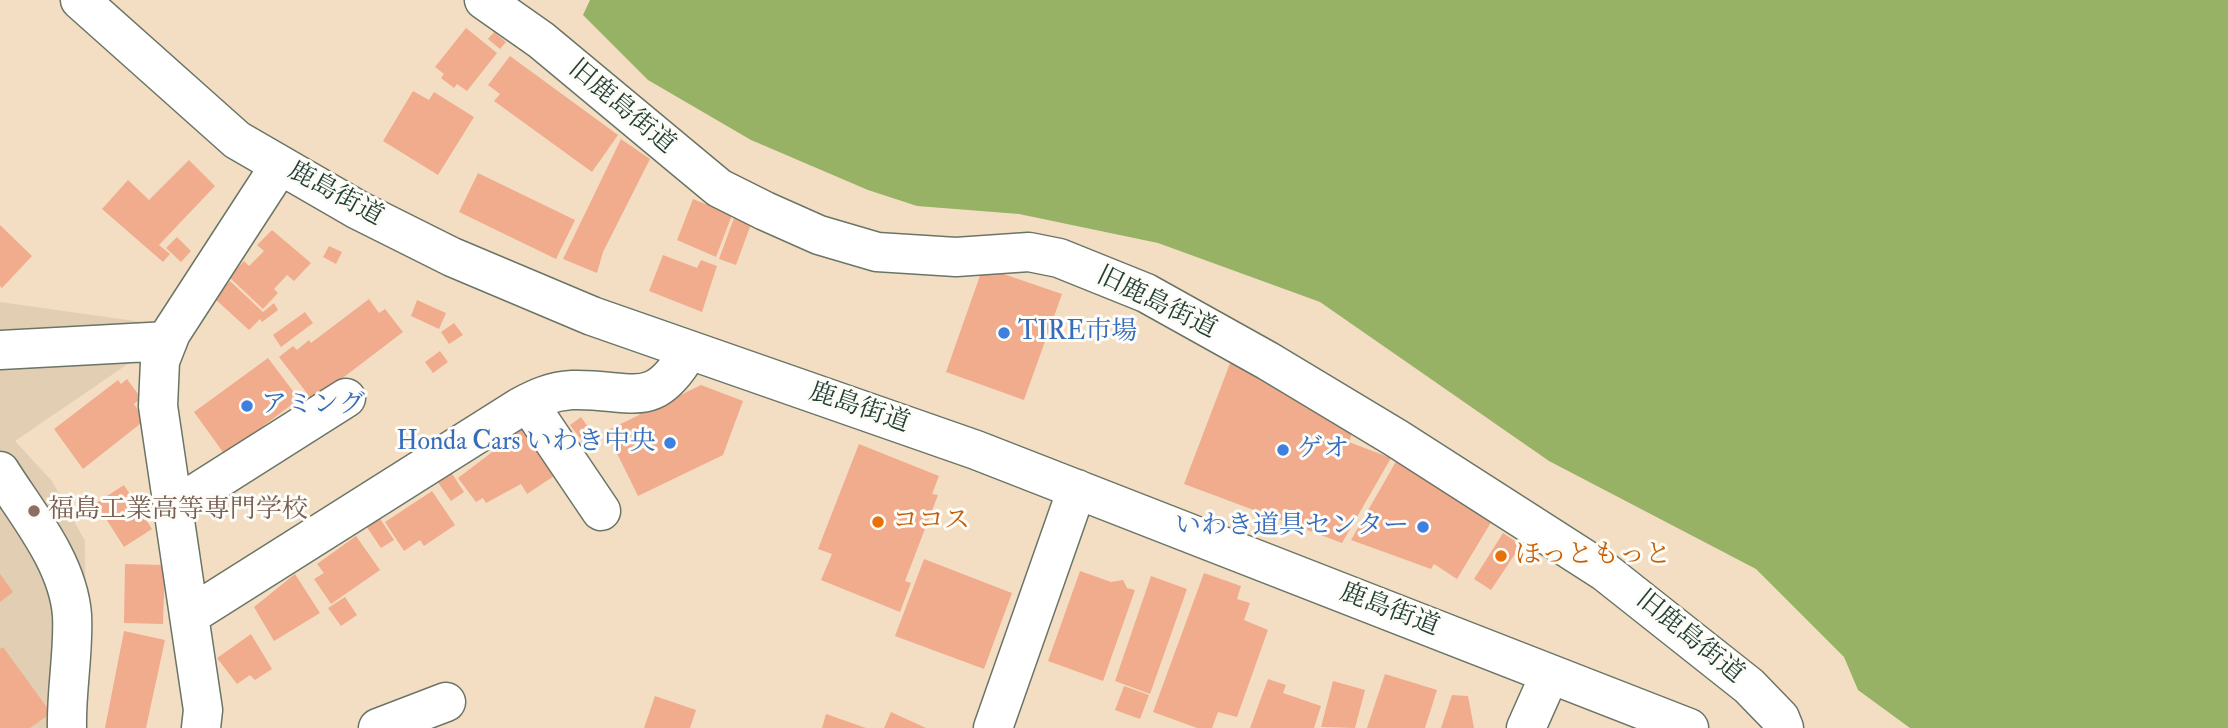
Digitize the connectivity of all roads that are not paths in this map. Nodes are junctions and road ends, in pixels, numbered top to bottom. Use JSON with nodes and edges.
{"nodes":[{"id":1,"x":80,"y":0,"type":"edge"},
{"id":2,"x":484,"y":0,"type":"edge"},
{"id":3,"x":281,"y":165,"type":"junction"},
{"id":4,"x":168,"y":341,"type":"junction"},
{"id":5,"x":0,"y":350,"type":"edge"},
{"id":6,"x":689,"y":350,"type":"junction"},
{"id":7,"x":346,"y":398,"type":"dead end"},
{"id":8,"x":528,"y":403,"type":"junction"},
{"id":9,"x":0,"y":471,"type":"edge"},
{"id":10,"x":1077,"y":489,"type":"junction"},
{"id":11,"x":174,"y":507,"type":"junction"},
{"id":12,"x":601,"y":511,"type":"dead end"},
{"id":13,"x":189,"y":615,"type":"junction"},
{"id":14,"x":1550,"y":674,"type":"junction"},
{"id":15,"x":446,"y":702,"type":"dead end"},
{"id":16,"x":67,"y":728,"type":"edge"},
{"id":17,"x":201,"y":728,"type":"edge"},
{"id":18,"x":379,"y":728,"type":"edge"},
{"id":19,"x":993,"y":728,"type":"edge"},
{"id":20,"x":1526,"y":728,"type":"edge"},
{"id":21,"x":1689,"y":728,"type":"edge"},
{"id":22,"x":1784,"y":728,"type":"edge"}],
"edges":[{"from":1,"to":3,"type":"street","name":"鹿島街道"},
{"from":2,"to":22,"type":"street","name":"旧鹿島街道"},
{"from":3,"to":4,"type":"street"},
{"from":3,"to":6,"type":"street","name":"鹿島街道"},
{"from":4,"to":5,"type":"street"},
{"from":4,"to":11,"type":"street"},
{"from":6,"to":8,"type":"street"},
{"from":6,"to":10,"type":"street","name":"鹿島街道"},
{"from":7,"to":11,"type":"street"},
{"from":8,"to":12,"type":"street"},
{"from":8,"to":13,"type":"street"},
{"from":9,"to":16,"type":"street"},
{"from":10,"to":14,"type":"street","name":"鹿島街道"},
{"from":10,"to":19,"type":"street"},
{"from":11,"to":13,"type":"street"},
{"from":13,"to":17,"type":"street"},
{"from":14,"to":20,"type":"street"},
{"from":14,"to":21,"type":"street","name":"鹿島街道"},
{"from":15,"to":18,"type":"street"}]}
